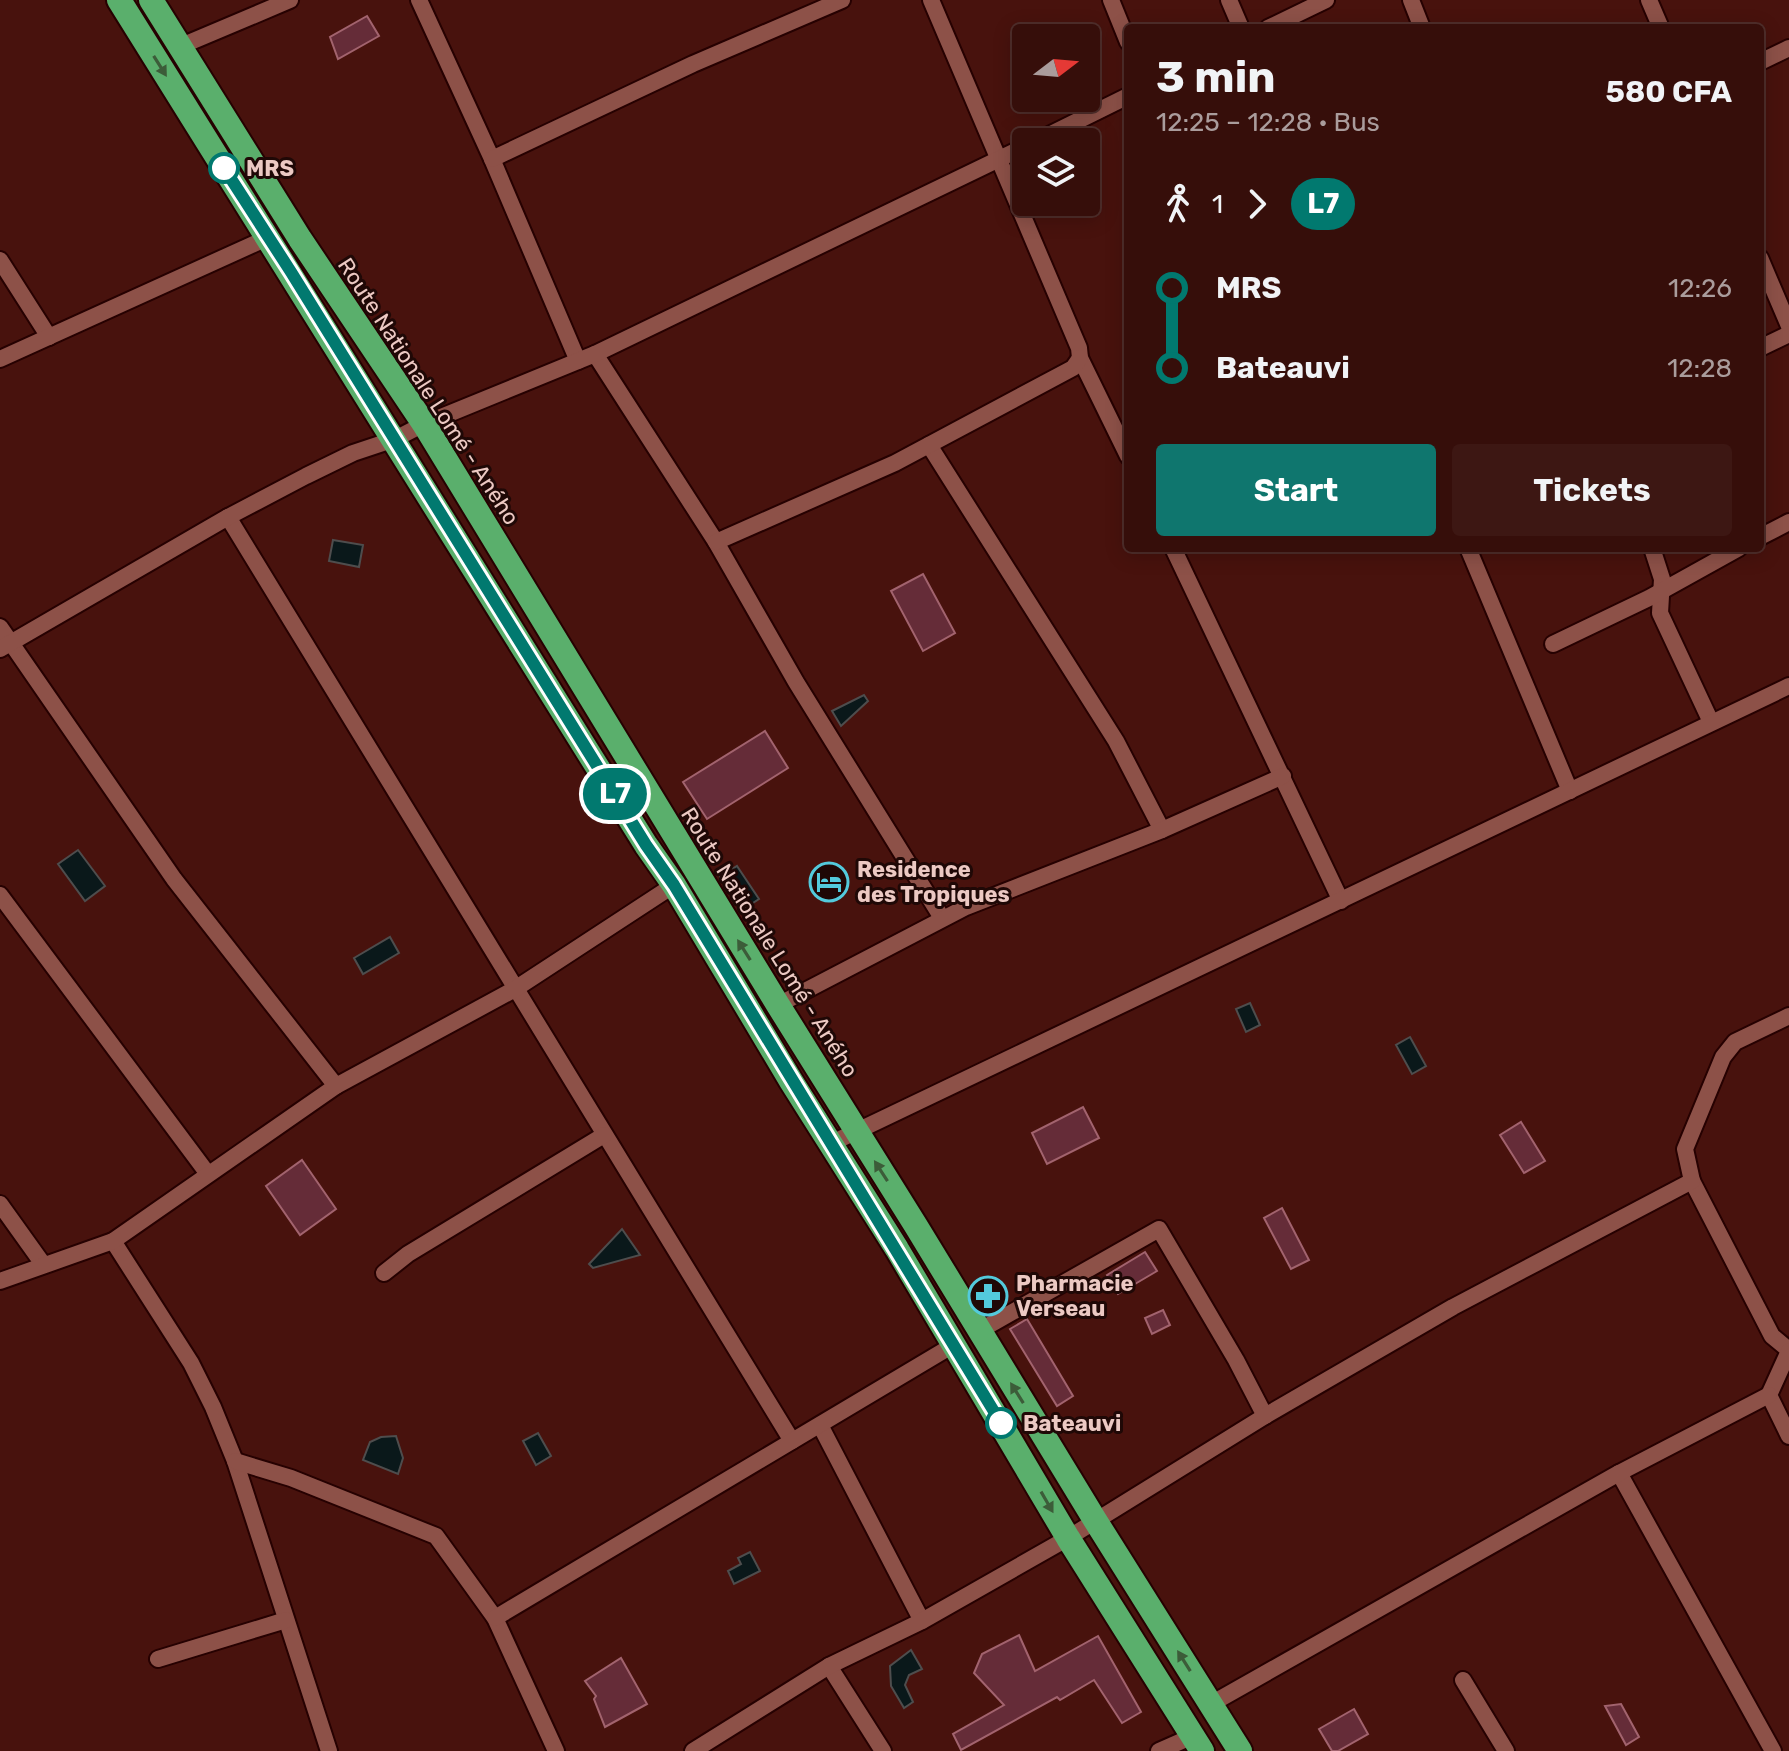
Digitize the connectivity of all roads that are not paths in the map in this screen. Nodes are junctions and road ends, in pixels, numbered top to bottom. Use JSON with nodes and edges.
{"nodes":[{"id":1,"x":119,"y":0,"type":"edge"},
{"id":2,"x":151,"y":0,"type":"edge"},
{"id":3,"x":290,"y":0,"type":"edge"},
{"id":4,"x":419,"y":0,"type":"edge"},
{"id":5,"x":842,"y":0,"type":"edge"},
{"id":6,"x":931,"y":0,"type":"edge"},
{"id":7,"x":1111,"y":0,"type":"edge"},
{"id":8,"x":1229,"y":0,"type":"edge"},
{"id":9,"x":1326,"y":0,"type":"edge"},
{"id":10,"x":1411,"y":0,"type":"edge"},
{"id":11,"x":1649,"y":0,"type":"edge"},
{"id":12,"x":1239,"y":24,"type":"edge"},
{"id":13,"x":1276,"y":24,"type":"edge"},
{"id":14,"x":1420,"y":24,"type":"edge"},
{"id":15,"x":1659,"y":24,"type":"edge"},
{"id":16,"x":1124,"y":32,"type":"edge"},
{"id":17,"x":181,"y":46,"type":"junction"},
{"id":18,"x":1789,"y":48,"type":"edge"},
{"id":19,"x":1764,"y":60,"type":"edge"},
{"id":20,"x":1124,"y":98,"type":"edge"},
{"id":21,"x":1063,"y":128,"type":"edge"},
{"id":22,"x":1012,"y":153,"type":"edge"},
{"id":23,"x":492,"y":159,"type":"junction"},
{"id":24,"x":998,"y":160,"type":"junction"},
{"id":25,"x":267,"y":238,"type":"junction"},
{"id":26,"x":0,"y":260,"type":"edge"},
{"id":27,"x":1764,"y":267,"type":"edge"},
{"id":28,"x":1789,"y":326,"type":"edge"},
{"id":29,"x":1789,"y":334,"type":"edge"},
{"id":30,"x":49,"y":337,"type":"junction"},
{"id":31,"x":1764,"y":346,"type":"edge"},
{"id":32,"x":595,"y":354,"type":"junction"},
{"id":33,"x":1080,"y":358,"type":"junction"},
{"id":34,"x":0,"y":359,"type":"edge"},
{"id":35,"x":578,"y":361,"type":"junction"},
{"id":36,"x":424,"y":424,"type":"junction"},
{"id":37,"x":395,"y":439,"type":"junction"},
{"id":38,"x":929,"y":445,"type":"junction"},
{"id":39,"x":1124,"y":448,"type":"edge"},
{"id":40,"x":228,"y":517,"type":"junction"},
{"id":41,"x":1789,"y":522,"type":"edge"},
{"id":42,"x":1764,"y":535,"type":"edge"},
{"id":43,"x":716,"y":542,"type":"junction"},
{"id":44,"x":1175,"y":552,"type":"edge"},
{"id":45,"x":1470,"y":552,"type":"edge"},
{"id":46,"x":1654,"y":552,"type":"edge"},
{"id":47,"x":1732,"y":552,"type":"edge"},
{"id":48,"x":1661,"y":590,"type":"junction"},
{"id":49,"x":0,"y":627,"type":"edge"},
{"id":50,"x":1553,"y":644,"type":"dead end"},
{"id":51,"x":6,"y":646,"type":"edge"},
{"id":52,"x":1789,"y":686,"type":"edge"},
{"id":53,"x":1711,"y":722,"type":"junction"},
{"id":54,"x":1283,"y":776,"type":"junction"},
{"id":55,"x":1570,"y":791,"type":"junction"},
{"id":56,"x":1162,"y":830,"type":"junction"},
{"id":57,"x":674,"y":885,"type":"junction"},
{"id":58,"x":0,"y":895,"type":"edge"},
{"id":59,"x":1341,"y":901,"type":"junction"},
{"id":60,"x":942,"y":918,"type":"junction"},
{"id":61,"x":515,"y":989,"type":"junction"},
{"id":62,"x":778,"y":1005,"type":"junction"},
{"id":63,"x":1789,"y":1016,"type":"edge"},
{"id":64,"x":336,"y":1086,"type":"junction"},
{"id":65,"x":855,"y":1130,"type":"junction"},
{"id":66,"x":604,"y":1135,"type":"junction"},
{"id":67,"x":830,"y":1144,"type":"junction"},
{"id":68,"x":208,"y":1174,"type":"junction"},
{"id":69,"x":1692,"y":1181,"type":"junction"},
{"id":70,"x":0,"y":1204,"type":"edge"},
{"id":71,"x":113,"y":1241,"type":"junction"},
{"id":72,"x":43,"y":1264,"type":"junction"},
{"id":73,"x":384,"y":1273,"type":"dead end"},
{"id":74,"x":0,"y":1281,"type":"edge"},
{"id":75,"x":979,"y":1331,"type":"junction"},
{"id":76,"x":955,"y":1344,"type":"junction"},
{"id":77,"x":1789,"y":1350,"type":"edge"},
{"id":78,"x":1769,"y":1395,"type":"junction"},
{"id":79,"x":1265,"y":1416,"type":"junction"},
{"id":80,"x":820,"y":1425,"type":"junction"},
{"id":81,"x":1789,"y":1436,"type":"edge"},
{"id":82,"x":792,"y":1441,"type":"junction"},
{"id":83,"x":235,"y":1461,"type":"junction"},
{"id":84,"x":1619,"y":1473,"type":"junction"},
{"id":85,"x":1095,"y":1520,"type":"junction"},
{"id":86,"x":1068,"y":1538,"type":"junction"},
{"id":87,"x":495,"y":1618,"type":"junction"},
{"id":88,"x":286,"y":1620,"type":"junction"},
{"id":89,"x":922,"y":1621,"type":"junction"},
{"id":90,"x":158,"y":1659,"type":"dead end"},
{"id":91,"x":829,"y":1666,"type":"junction"},
{"id":92,"x":1463,"y":1680,"type":"dead end"},
{"id":93,"x":1211,"y":1704,"type":"junction"},
{"id":94,"x":1198,"y":1743,"type":"edge"},
{"id":95,"x":329,"y":1751,"type":"edge"},
{"id":96,"x":556,"y":1751,"type":"edge"},
{"id":97,"x":693,"y":1751,"type":"edge"},
{"id":98,"x":883,"y":1751,"type":"edge"},
{"id":99,"x":1159,"y":1751,"type":"edge"},
{"id":100,"x":1240,"y":1751,"type":"edge"},
{"id":101,"x":1506,"y":1751,"type":"edge"},
{"id":102,"x":1773,"y":1751,"type":"edge"}],
"edges":[{"from":1,"to":25,"type":"highway","one_way":true},
{"from":2,"to":17,"type":"highway","name":"Route Nationale Lomé - Aného"},
{"from":3,"to":17,"type":"street"},
{"from":4,"to":23,"type":"street"},
{"from":5,"to":23,"type":"street"},
{"from":6,"to":24,"type":"street"},
{"from":7,"to":16,"type":"street"},
{"from":8,"to":12,"type":"street"},
{"from":9,"to":13,"type":"street"},
{"from":10,"to":14,"type":"street"},
{"from":11,"to":15,"type":"street"},
{"from":17,"to":36,"type":"highway","name":"Route Nationale Lomé - Aného"},
{"from":18,"to":19,"type":"street"},
{"from":20,"to":21,"type":"street"},
{"from":22,"to":24,"type":"street"},
{"from":23,"to":35,"type":"street"},
{"from":24,"to":32,"type":"street"},
{"from":24,"to":33,"type":"street"},
{"from":25,"to":30,"type":"street"},
{"from":25,"to":37,"type":"highway"},
{"from":26,"to":30,"type":"street"},
{"from":27,"to":28,"type":"street"},
{"from":29,"to":31,"type":"street"},
{"from":30,"to":34,"type":"street"},
{"from":32,"to":35,"type":"street"},
{"from":32,"to":43,"type":"street"},
{"from":33,"to":38,"type":"street"},
{"from":33,"to":39,"type":"street"},
{"from":35,"to":36,"type":"street"},
{"from":36,"to":37,"type":"street"},
{"from":62,"to":36,"type":"highway","name":"Route Nationale Lomé - Aného","one_way":true},
{"from":37,"to":40,"type":"street"},
{"from":37,"to":57,"type":"highway"},
{"from":38,"to":43,"type":"street"},
{"from":38,"to":56,"type":"street"},
{"from":40,"to":51,"type":"street"},
{"from":40,"to":61,"type":"street"},
{"from":41,"to":42,"type":"street"},
{"from":43,"to":60,"type":"street"},
{"from":44,"to":54,"type":"street"},
{"from":45,"to":55,"type":"street"},
{"from":46,"to":48,"type":"street"},
{"from":47,"to":48,"type":"street"},
{"from":48,"to":50,"type":"street"},
{"from":48,"to":53,"type":"street"},
{"from":49,"to":51,"type":"street"},
{"from":51,"to":64,"type":"street"},
{"from":52,"to":53,"type":"street"},
{"from":53,"to":55,"type":"street"},
{"from":54,"to":56,"type":"street"},
{"from":54,"to":59,"type":"street"},
{"from":55,"to":59,"type":"street"},
{"from":56,"to":60,"type":"street"},
{"from":57,"to":61,"type":"street"},
{"from":57,"to":67,"type":"highway"},
{"from":58,"to":68,"type":"street"},
{"from":59,"to":65,"type":"street"},
{"from":60,"to":62,"type":"street"},
{"from":61,"to":64,"type":"street"},
{"from":61,"to":66,"type":"street"},
{"from":62,"to":65,"type":"highway","name":"Route Nationale Lomé - Aného"},
{"from":63,"to":69,"type":"street"},
{"from":64,"to":68,"type":"street"},
{"from":65,"to":67,"type":"street"},
{"from":75,"to":65,"type":"highway","name":"Route Nationale Lomé - Aného","one_way":true},
{"from":66,"to":73,"type":"street"},
{"from":66,"to":82,"type":"street"},
{"from":67,"to":76,"type":"highway"},
{"from":68,"to":71,"type":"street"},
{"from":69,"to":77,"type":"street"},
{"from":69,"to":79,"type":"street"},
{"from":70,"to":72,"type":"street"},
{"from":71,"to":72,"type":"street"},
{"from":71,"to":83,"type":"street"},
{"from":72,"to":74,"type":"street"},
{"from":75,"to":79,"type":"street"},
{"from":85,"to":75,"type":"highway","name":"Route Nationale Lomé - Aného","one_way":true},
{"from":76,"to":80,"type":"street"},
{"from":76,"to":86,"type":"highway","one_way":true},
{"from":77,"to":78,"type":"street"},
{"from":78,"to":81,"type":"street"},
{"from":78,"to":84,"type":"street"},
{"from":79,"to":85,"type":"street"},
{"from":80,"to":82,"type":"street"},
{"from":80,"to":89,"type":"street"},
{"from":82,"to":87,"type":"street"},
{"from":83,"to":87,"type":"street"},
{"from":83,"to":88,"type":"street"},
{"from":84,"to":93,"type":"street"},
{"from":84,"to":102,"type":"street"},
{"from":85,"to":86,"type":"street"},
{"from":93,"to":85,"type":"highway","name":"Route Nationale Lomé - Aného","one_way":true},
{"from":86,"to":89,"type":"street"},
{"from":86,"to":94,"type":"highway"},
{"from":87,"to":96,"type":"street"},
{"from":88,"to":90,"type":"street"},
{"from":88,"to":95,"type":"street"},
{"from":89,"to":91,"type":"street"},
{"from":91,"to":97,"type":"street"},
{"from":91,"to":98,"type":"street"},
{"from":92,"to":101,"type":"street"},
{"from":93,"to":100,"type":"highway","name":"Route Nationale Lomé - Aného"},
{"from":94,"to":99,"type":"street"}]}
